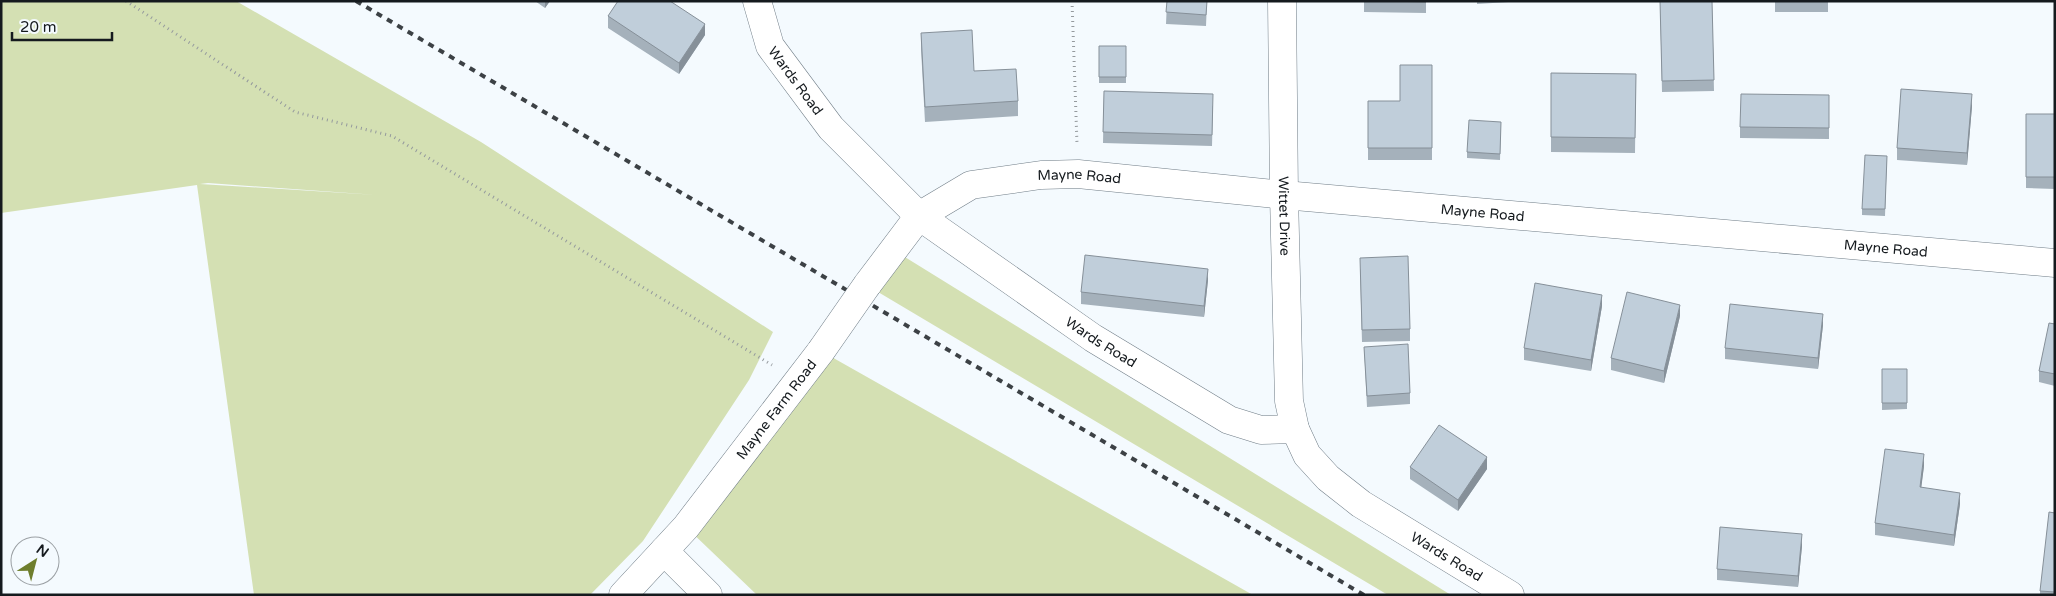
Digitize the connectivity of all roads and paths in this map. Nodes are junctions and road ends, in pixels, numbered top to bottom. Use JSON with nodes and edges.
{"nodes":[{"id":1,"x":126,"y":1,"type":"edge"},
{"id":2,"x":757,"y":1,"type":"edge"},
{"id":3,"x":1072,"y":1,"type":"edge"},
{"id":4,"x":1282,"y":1,"type":"edge"},
{"id":5,"x":1078,"y":174,"type":"junction"},
{"id":6,"x":1284,"y":195,"type":"junction"},
{"id":7,"x":919,"y":216,"type":"junction"},
{"id":8,"x":2055,"y":263,"type":"edge"},
{"id":9,"x":799,"y":381,"type":"junction"},
{"id":10,"x":1295,"y":429,"type":"junction"},
{"id":11,"x":664,"y":551,"type":"junction"},
{"id":12,"x":623,"y":595,"type":"edge"},
{"id":13,"x":708,"y":595,"type":"edge"},
{"id":14,"x":1510,"y":595,"type":"edge"}],
"edges":[{"from":1,"to":9,"type":"path"},
{"from":2,"to":7,"type":"street","name":"Wards Road"},
{"from":3,"to":5,"type":"path"},
{"from":4,"to":6,"type":"street","name":"Wittet Drive"},
{"from":5,"to":6,"type":"street","name":"Mayne Road"},
{"from":5,"to":7,"type":"street","name":"Mayne Road"},
{"from":6,"to":8,"type":"street","name":"Mayne Road"},
{"from":6,"to":10,"type":"street","name":"Wittet Drive"},
{"from":7,"to":9,"type":"street","name":"Mayne Farm Road","bridge":true},
{"from":7,"to":10,"type":"street","name":"Wards Road"},
{"from":9,"to":11,"type":"street","name":"Mayne Farm Road"},
{"from":10,"to":14,"type":"street","name":"Wards Road"},
{"from":11,"to":12,"type":"street","name":"Mayne Farm Road"},
{"from":11,"to":13,"type":"street"}]}
